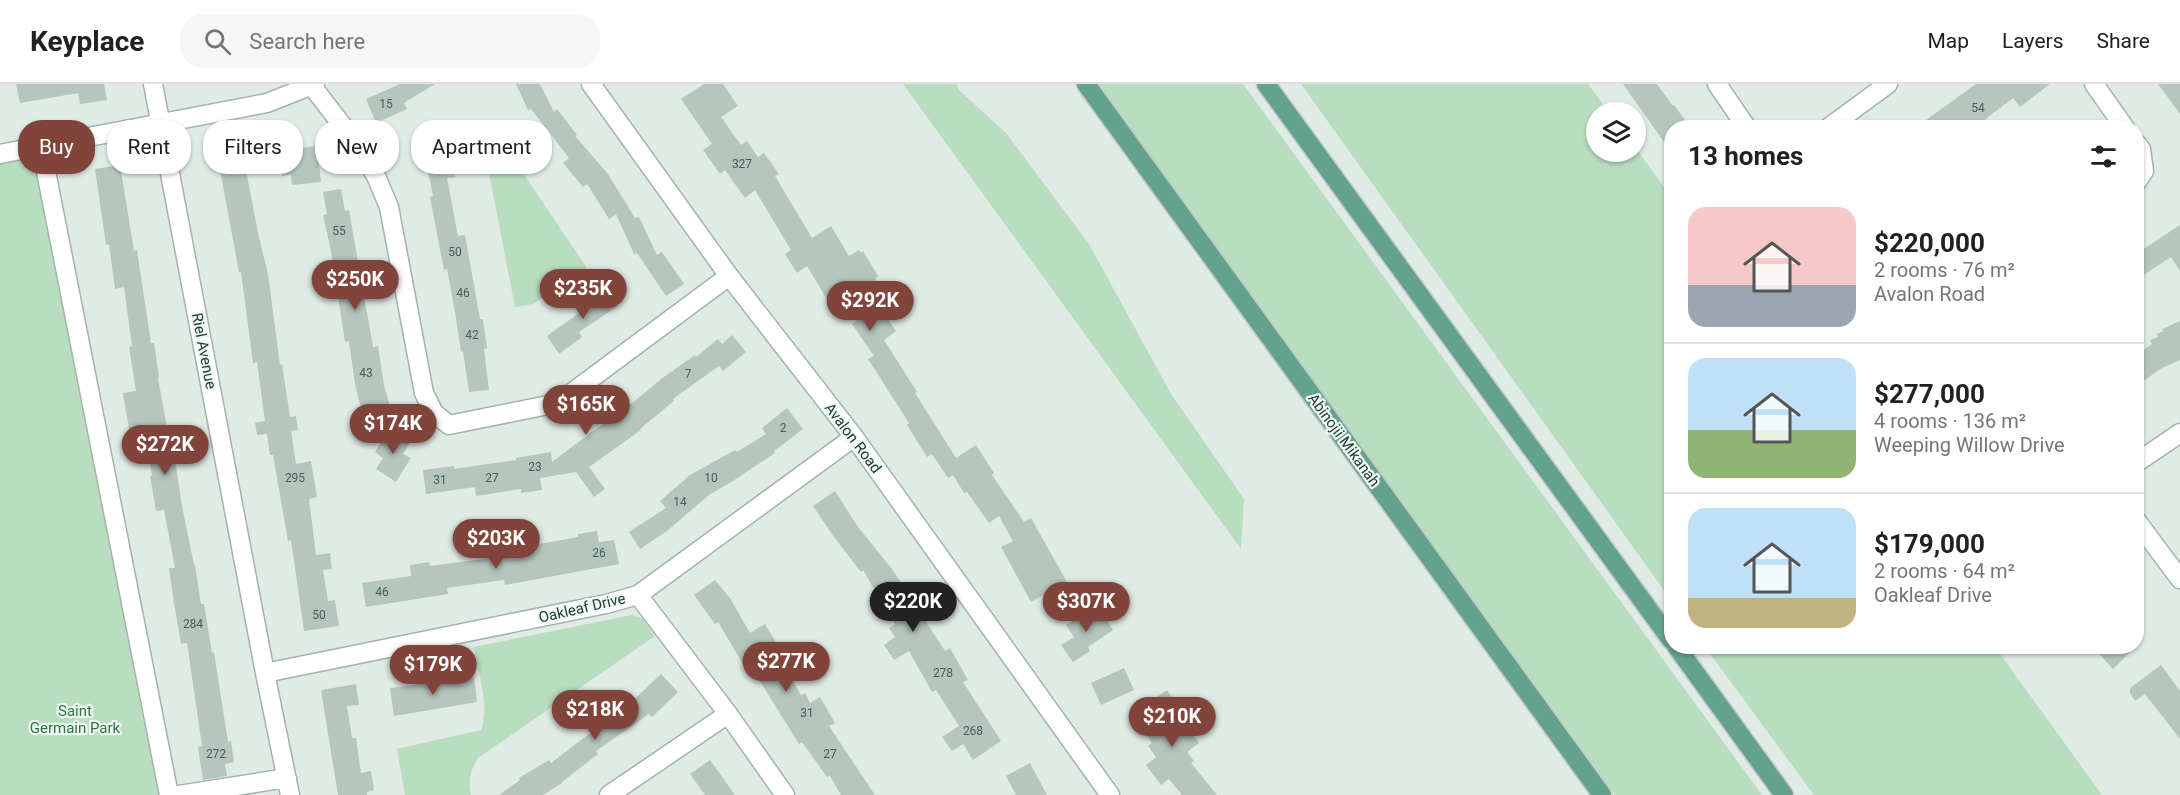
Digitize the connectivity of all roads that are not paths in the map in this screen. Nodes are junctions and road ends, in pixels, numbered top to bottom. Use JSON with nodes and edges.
{"nodes":[{"id":1,"x":153,"y":84,"type":"edge"},
{"id":2,"x":591,"y":84,"type":"edge"},
{"id":3,"x":1086,"y":84,"type":"edge"},
{"id":4,"x":1266,"y":84,"type":"edge"},
{"id":5,"x":1718,"y":84,"type":"edge"},
{"id":6,"x":1888,"y":84,"type":"edge"},
{"id":7,"x":2094,"y":84,"type":"edge"},
{"id":8,"x":314,"y":85,"type":"edge"},
{"id":9,"x":160,"y":120,"type":"edge"},
{"id":10,"x":177,"y":120,"type":"edge"},
{"id":11,"x":1742,"y":120,"type":"edge"},
{"id":12,"x":1839,"y":120,"type":"edge"},
{"id":13,"x":2119,"y":120,"type":"edge"},
{"id":14,"x":18,"y":150,"type":"edge"},
{"id":15,"x":0,"y":154,"type":"edge"},
{"id":16,"x":47,"y":174,"type":"edge"},
{"id":17,"x":171,"y":174,"type":"edge"},
{"id":18,"x":729,"y":276,"type":"junction"},
{"id":19,"x":2180,"y":433,"type":"edge"},
{"id":20,"x":854,"y":437,"type":"junction"},
{"id":21,"x":2144,"y":458,"type":"edge"},
{"id":22,"x":2144,"y":531,"type":"edge"},
{"id":23,"x":2180,"y":579,"type":"edge"},
{"id":24,"x":638,"y":595,"type":"junction"},
{"id":25,"x":1664,"y":630,"type":"edge"},
{"id":26,"x":1682,"y":654,"type":"edge"},
{"id":27,"x":265,"y":673,"type":"junction"},
{"id":28,"x":728,"y":714,"type":"junction"},
{"id":29,"x":288,"y":787,"type":"edge"},
{"id":30,"x":169,"y":795,"type":"edge"},
{"id":31,"x":179,"y":795,"type":"edge"},
{"id":32,"x":609,"y":795,"type":"edge"},
{"id":33,"x":785,"y":795,"type":"edge"},
{"id":34,"x":1110,"y":795,"type":"edge"},
{"id":35,"x":1602,"y":795,"type":"edge"},
{"id":36,"x":1784,"y":795,"type":"edge"}],
"edges":[{"from":1,"to":9,"type":"street","name":"Riel Avenue"},
{"from":2,"to":18,"type":"street","name":"Avalon Road"},
{"from":3,"to":35,"type":"main road","name":"Abinojii Mikanah"},
{"from":4,"to":25,"type":"main road"},
{"from":5,"to":11,"type":"street"},
{"from":6,"to":12,"type":"street"},
{"from":7,"to":13,"type":"street"},
{"from":8,"to":10,"type":"street"},
{"from":8,"to":18,"type":"street"},
{"from":14,"to":15,"type":"street"},
{"from":16,"to":30,"type":"street"},
{"from":17,"to":27,"type":"street","name":"Riel Avenue"},
{"from":18,"to":20,"type":"street","name":"Avalon Road"},
{"from":19,"to":21,"type":"street"},
{"from":20,"to":24,"type":"street","name":"Oakleaf Drive"},
{"from":20,"to":34,"type":"street","name":"Avalon Road"},
{"from":22,"to":23,"type":"street"},
{"from":24,"to":27,"type":"street","name":"Oakleaf Drive"},
{"from":24,"to":28,"type":"street"},
{"from":26,"to":36,"type":"main road"},
{"from":27,"to":29,"type":"street","name":"Riel Avenue"},
{"from":28,"to":32,"type":"street"},
{"from":28,"to":33,"type":"street"},
{"from":29,"to":31,"type":"street"}]}
